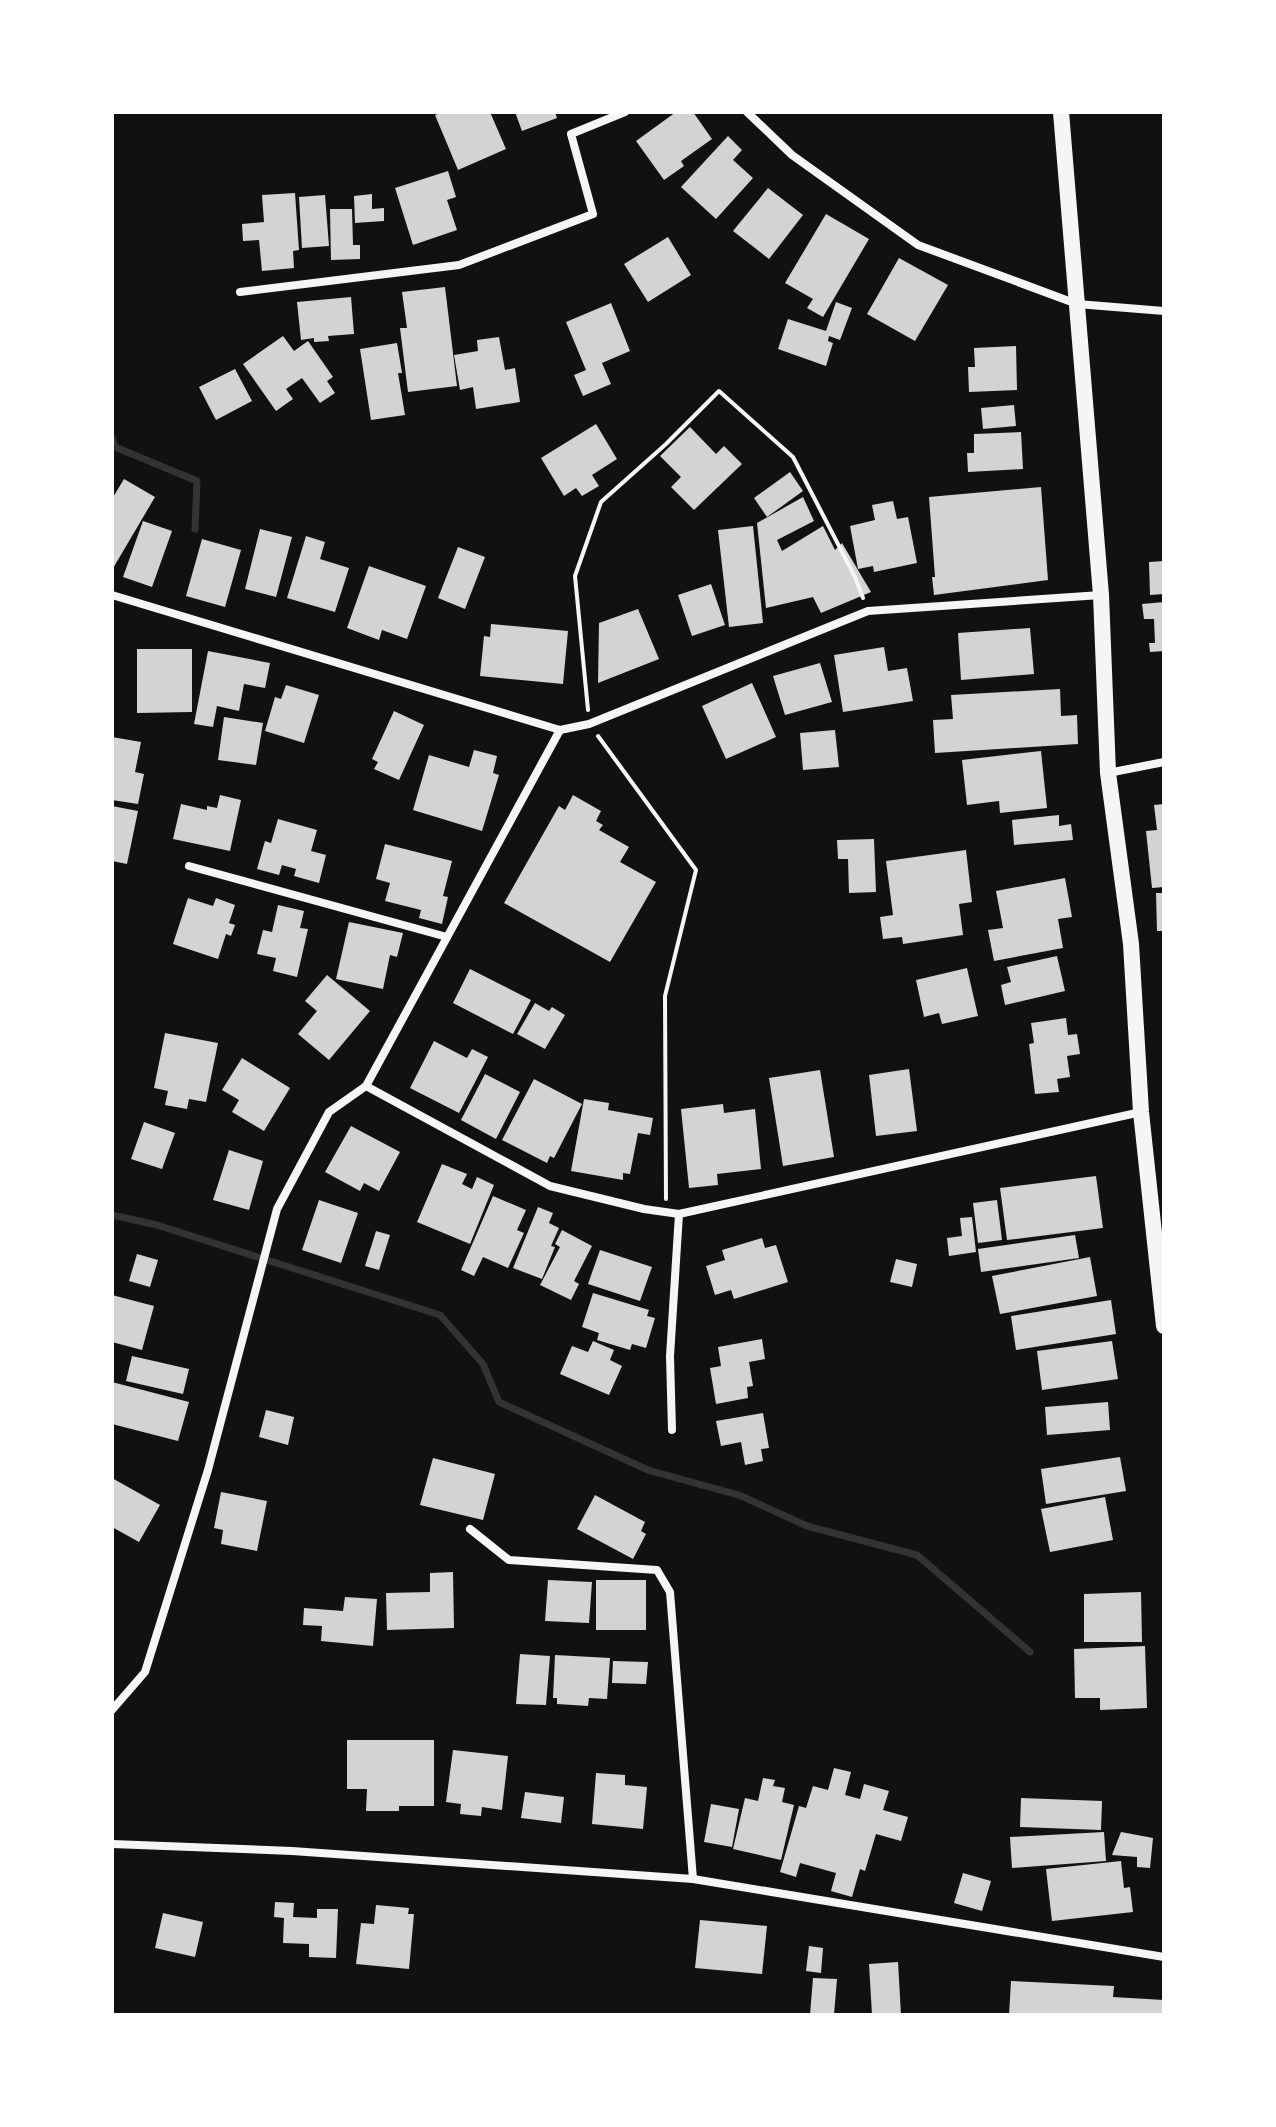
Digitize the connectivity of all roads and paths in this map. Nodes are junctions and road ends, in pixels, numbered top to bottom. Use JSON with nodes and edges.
{"nodes":[{"id":1,"x":625,"y":112,"type":"edge"},
{"id":2,"x":747,"y":112,"type":"edge"},
{"id":3,"x":1061,"y":112,"type":"edge"},
{"id":4,"x":240,"y":292,"type":"dead end"},
{"id":5,"x":1077,"y":304,"type":"junction"},
{"id":6,"x":1164,"y":311,"type":"edge"},
{"id":7,"x":112,"y":595,"type":"edge"},
{"id":8,"x":1101,"y":595,"type":"junction"},
{"id":9,"x":868,"y":611,"type":"junction"},
{"id":10,"x":589,"y":724,"type":"junction"},
{"id":11,"x":560,"y":730,"type":"junction"},
{"id":12,"x":1164,"y":762,"type":"edge"},
{"id":13,"x":1108,"y":773,"type":"junction"},
{"id":14,"x":189,"y":866,"type":"dead end"},
{"id":15,"x":447,"y":937,"type":"junction"},
{"id":16,"x":366,"y":1086,"type":"junction"},
{"id":17,"x":1141,"y":1112,"type":"junction"},
{"id":18,"x":666,"y":1212,"type":"junction"},
{"id":19,"x":679,"y":1214,"type":"junction"},
{"id":20,"x":1164,"y":1326,"type":"edge"},
{"id":21,"x":672,"y":1430,"type":"dead end"},
{"id":22,"x":470,"y":1529,"type":"dead end"},
{"id":23,"x":112,"y":1710,"type":"edge"},
{"id":24,"x":112,"y":1844,"type":"edge"},
{"id":25,"x":693,"y":1879,"type":"junction"},
{"id":26,"x":1164,"y":1957,"type":"edge"}],
"edges":[{"from":1,"to":4,"type":"street"},
{"from":2,"to":5,"type":"street"},
{"from":3,"to":5,"type":"main road"},
{"from":5,"to":6,"type":"street"},
{"from":5,"to":8,"type":"main road"},
{"from":7,"to":11,"type":"street"},
{"from":8,"to":9,"type":"street"},
{"from":8,"to":13,"type":"main road"},
{"from":9,"to":10,"type":"street"},
{"from":9,"to":10,"type":"path"},
{"from":10,"to":11,"type":"street"},
{"from":10,"to":18,"type":"path"},
{"from":11,"to":15,"type":"street"},
{"from":12,"to":13,"type":"street"},
{"from":13,"to":17,"type":"main road"},
{"from":14,"to":15,"type":"street"},
{"from":15,"to":16,"type":"street"},
{"from":16,"to":18,"type":"street"},
{"from":16,"to":23,"type":"street"},
{"from":17,"to":19,"type":"street"},
{"from":17,"to":20,"type":"main road"},
{"from":18,"to":19,"type":"street"},
{"from":19,"to":21,"type":"street"},
{"from":22,"to":25,"type":"street"},
{"from":24,"to":25,"type":"street"},
{"from":25,"to":26,"type":"street"}]}
